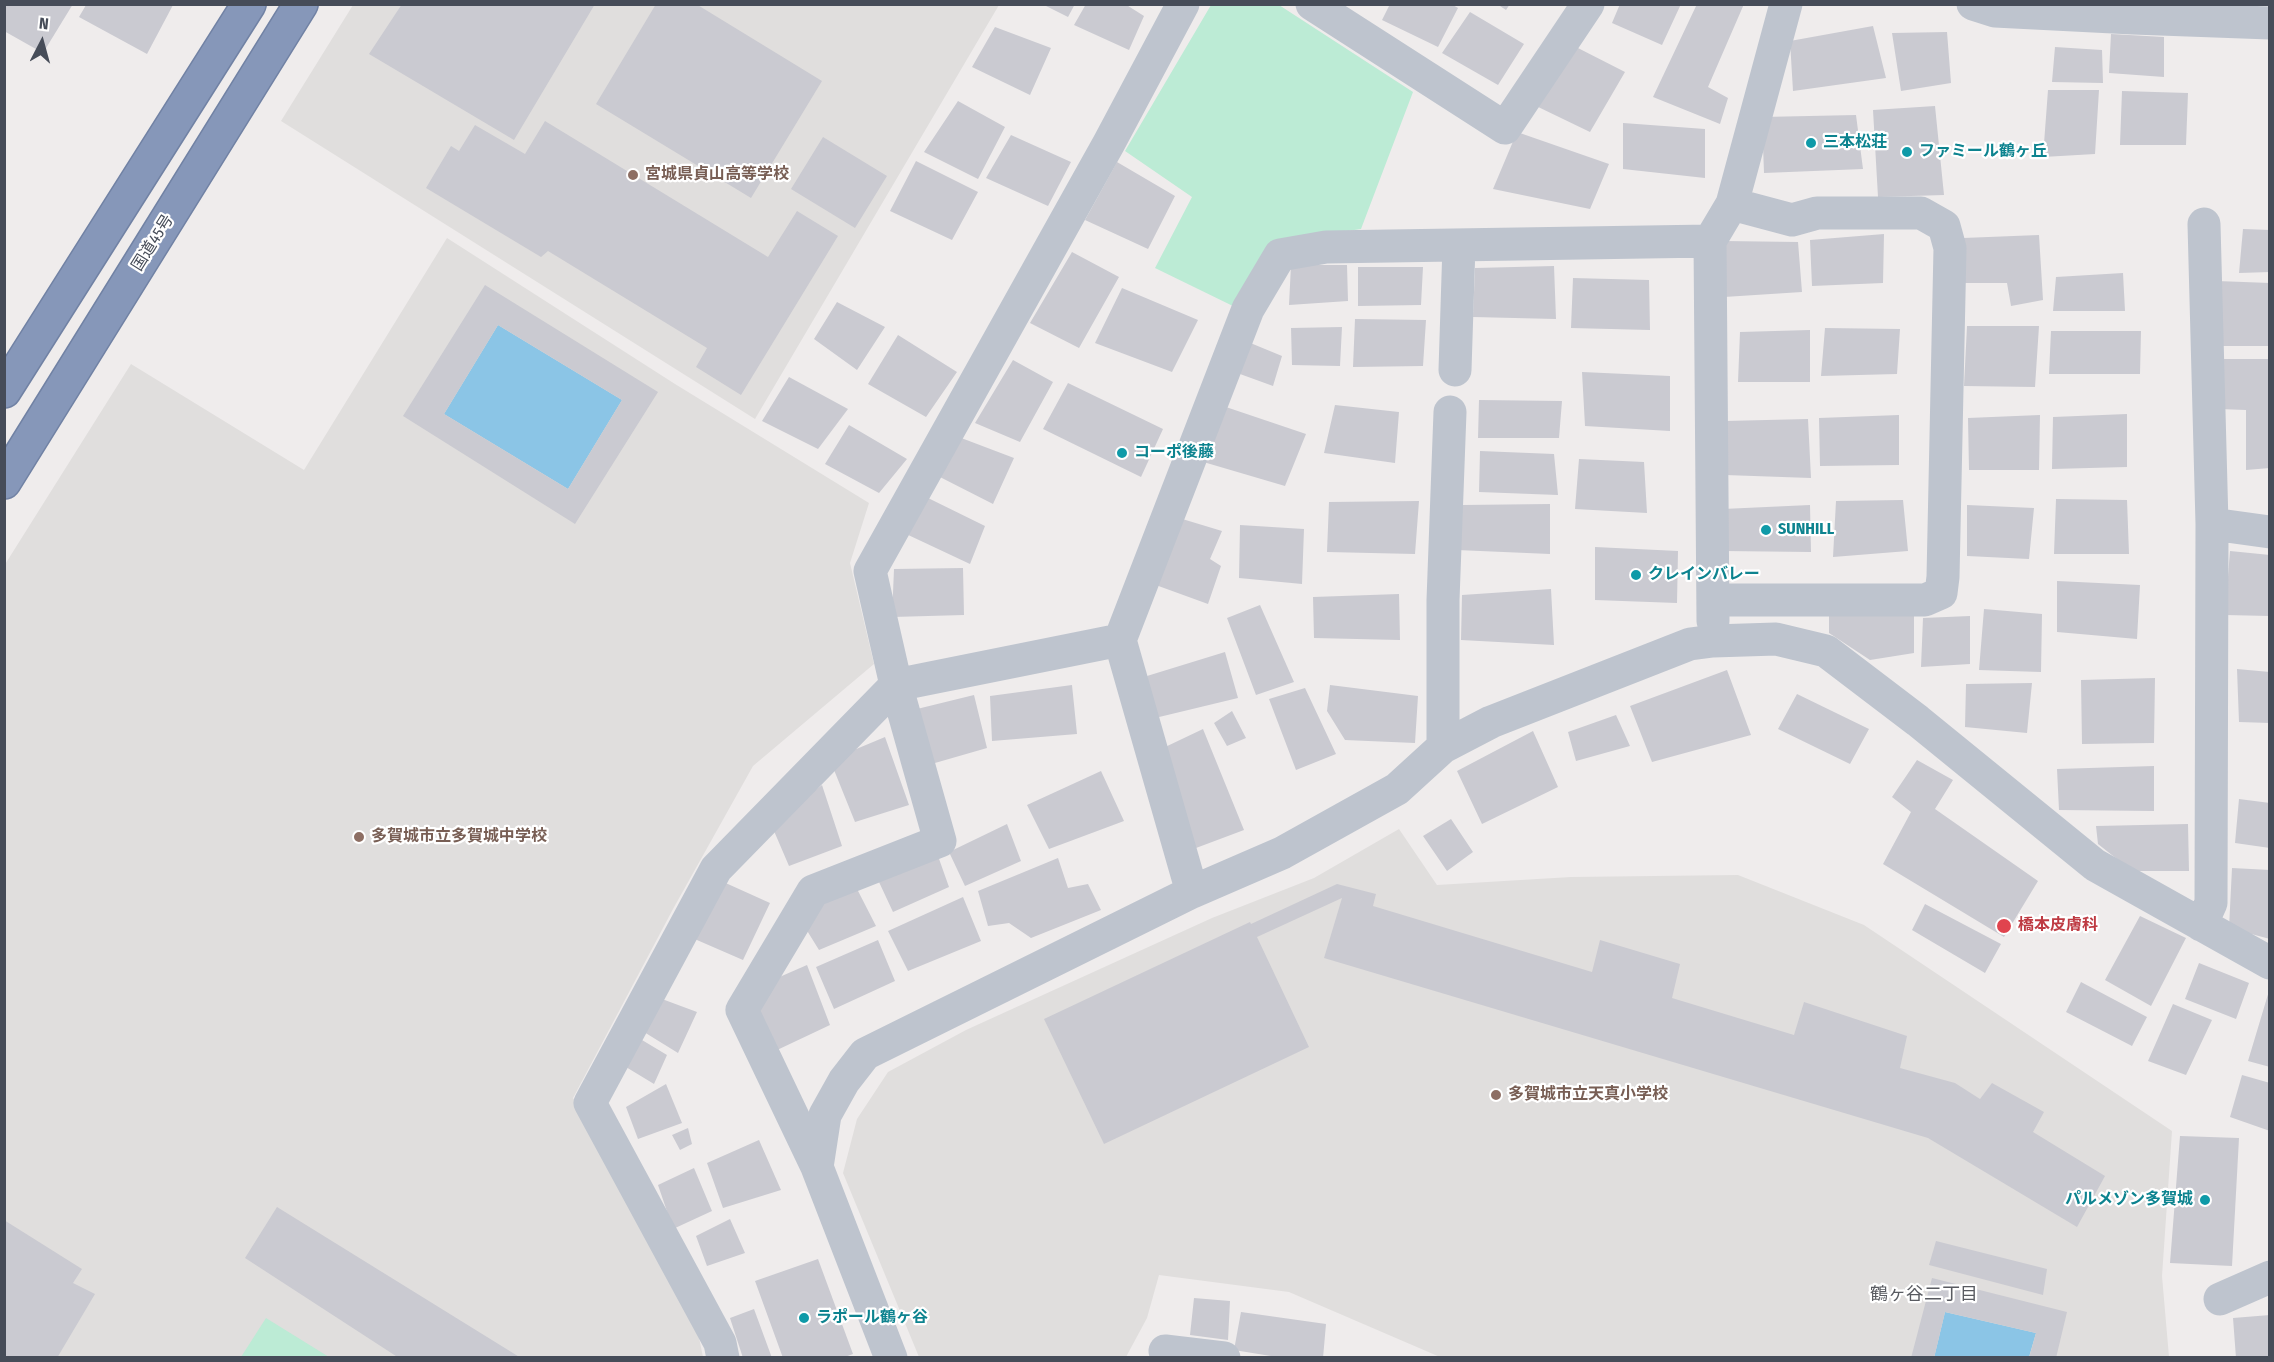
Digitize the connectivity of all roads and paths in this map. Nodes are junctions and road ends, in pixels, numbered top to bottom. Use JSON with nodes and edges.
{"nodes":[{"id":1,"x":249,"y":4,"type":"edge"},
{"id":2,"x":301,"y":4,"type":"edge"},
{"id":3,"x":1183,"y":4,"type":"edge"},
{"id":4,"x":1312,"y":4,"type":"edge"},
{"id":5,"x":1588,"y":4,"type":"edge"},
{"id":6,"x":1786,"y":4,"type":"edge"},
{"id":7,"x":1973,"y":4,"type":"edge"},
{"id":8,"x":2133,"y":11,"type":"edge"},
{"id":9,"x":2270,"y":23,"type":"edge"},
{"id":10,"x":1732,"y":204,"type":"junction"},
{"id":11,"x":2204,"y":224,"type":"dead end"},
{"id":12,"x":1710,"y":242,"type":"junction"},
{"id":13,"x":1459,"y":245,"type":"junction"},
{"id":14,"x":1455,"y":370,"type":"dead end"},
{"id":15,"x":4,"y":391,"type":"edge"},
{"id":16,"x":1450,"y":412,"type":"dead end"},
{"id":17,"x":4,"y":482,"type":"edge"},
{"id":18,"x":2212,"y":524,"type":"junction"},
{"id":19,"x":2270,"y":532,"type":"edge"},
{"id":20,"x":1713,"y":600,"type":"junction"},
{"id":21,"x":1120,"y":640,"type":"junction"},
{"id":22,"x":1713,"y":641,"type":"junction"},
{"id":23,"x":896,"y":685,"type":"junction"},
{"id":24,"x":1443,"y":747,"type":"junction"},
{"id":25,"x":1192,"y":892,"type":"junction"},
{"id":26,"x":2201,"y":925,"type":"junction"},
{"id":27,"x":2270,"y":963,"type":"edge"},
{"id":28,"x":817,"y":1167,"type":"junction"},
{"id":29,"x":2270,"y":1277,"type":"edge"},
{"id":30,"x":2220,"y":1299,"type":"dead end"},
{"id":31,"x":1165,"y":1351,"type":"dead end"},
{"id":32,"x":723,"y":1358,"type":"edge"},
{"id":33,"x":891,"y":1358,"type":"edge"},
{"id":34,"x":1224,"y":1358,"type":"edge"}],
"edges":[{"from":1,"to":15,"type":"highway"},
{"from":2,"to":17,"type":"highway","name":"国道45号"},
{"from":3,"to":23,"type":"street"},
{"from":4,"to":5,"type":"street"},
{"from":6,"to":10,"type":"street"},
{"from":7,"to":8,"type":"street"},
{"from":8,"to":9,"type":"street"},
{"from":10,"to":12,"type":"street"},
{"from":10,"to":20,"type":"street"},
{"from":11,"to":18,"type":"street"},
{"from":12,"to":13,"type":"street"},
{"from":12,"to":20,"type":"street"},
{"from":13,"to":14,"type":"street"},
{"from":13,"to":21,"type":"street"},
{"from":16,"to":24,"type":"street"},
{"from":18,"to":19,"type":"street"},
{"from":18,"to":26,"type":"street"},
{"from":20,"to":22,"type":"street"},
{"from":21,"to":23,"type":"street"},
{"from":21,"to":25,"type":"street"},
{"from":22,"to":24,"type":"street"},
{"from":22,"to":26,"type":"street"},
{"from":23,"to":28,"type":"street"},
{"from":23,"to":32,"type":"street"},
{"from":24,"to":25,"type":"street"},
{"from":25,"to":28,"type":"street"},
{"from":26,"to":27,"type":"street"},
{"from":28,"to":33,"type":"street"},
{"from":29,"to":30,"type":"street"},
{"from":31,"to":34,"type":"street"}]}
